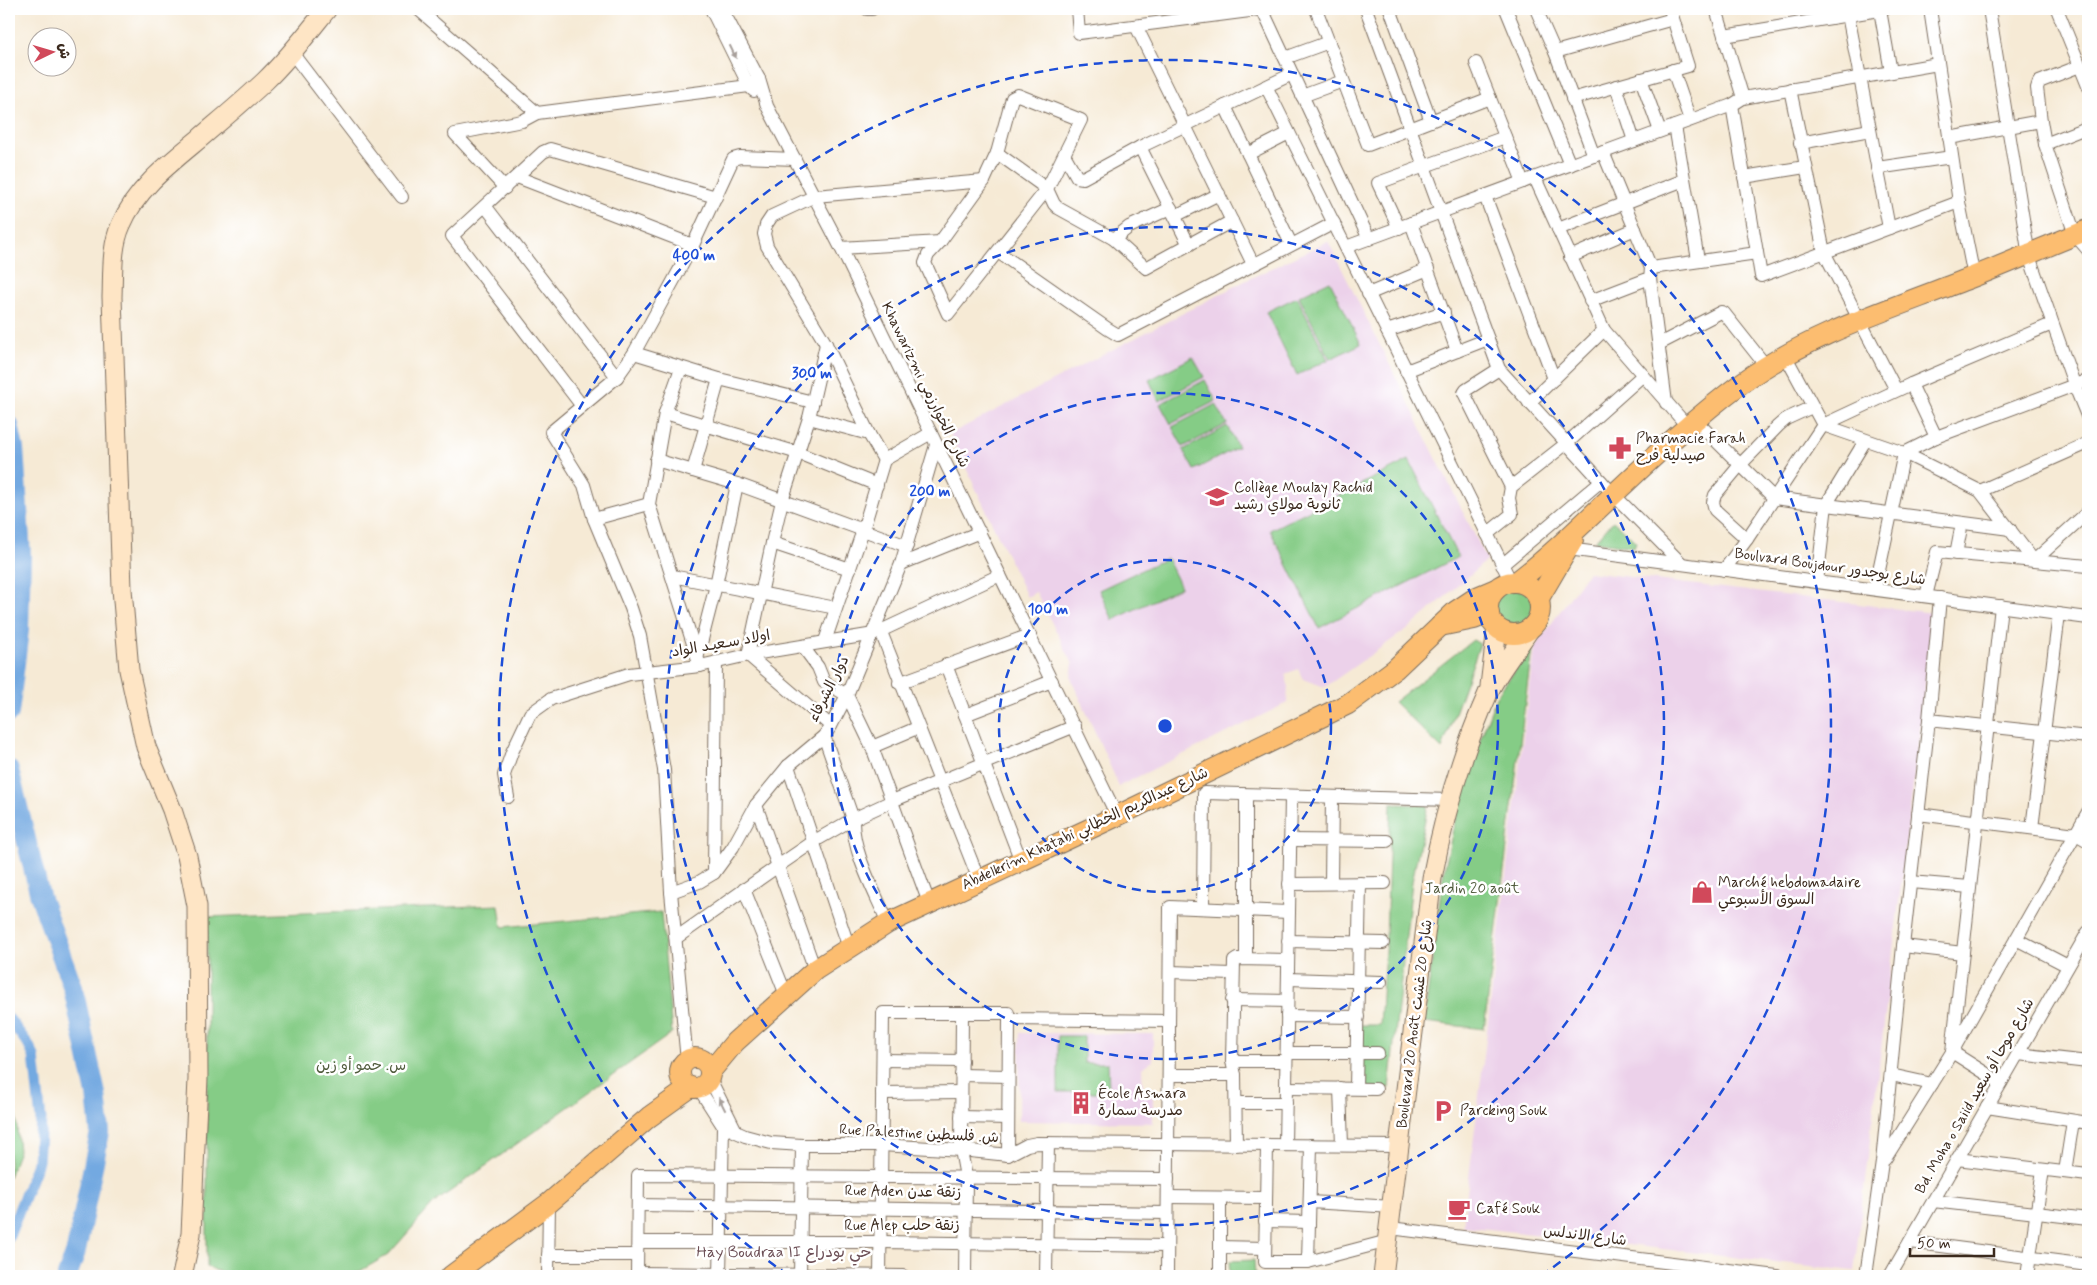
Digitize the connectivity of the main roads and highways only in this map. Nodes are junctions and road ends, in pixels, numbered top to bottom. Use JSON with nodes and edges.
{"nodes":[{"id":1,"x":327,"y":9,"type":"edge"},
{"id":2,"x":2084,"y":238,"type":"edge"},
{"id":3,"x":1581,"y":526,"type":"junction"},
{"id":4,"x":1506,"y":580,"type":"junction"},
{"id":5,"x":1539,"y":598,"type":"junction"},
{"id":6,"x":1493,"y":620,"type":"junction"},
{"id":7,"x":1440,"y":626,"type":"junction"},
{"id":8,"x":1529,"y":630,"type":"junction"},
{"id":9,"x":1490,"y":690,"type":"junction"},
{"id":10,"x":182,"y":1276,"type":"edge"},
{"id":11,"x":451,"y":1276,"type":"edge"},
{"id":12,"x":1383,"y":1276,"type":"edge"}],
"edges":[{"from":1,"to":10,"type":"main road"},
{"from":2,"to":3,"type":"main road"},
{"from":3,"to":4,"type":"main road","name":"Abdelkrim Khatabi شارع عبدالكريم الخطابي"},
{"from":3,"to":5,"type":"main road"},
{"from":4,"to":5,"type":"main road"},
{"from":4,"to":6,"type":"main road"},
{"from":4,"to":7,"type":"main road","name":"Abdelkrim Khatabi شارع عبدالكريم الخطابي"},
{"from":5,"to":8,"type":"main road"},
{"from":6,"to":7,"type":"main road"},
{"from":6,"to":8,"type":"main road"},
{"from":6,"to":9,"type":"main road"},
{"from":7,"to":11,"type":"main road","name":"Abdelkrim Khatabi شارع عبدالكريم الخطابي"},
{"from":8,"to":9,"type":"main road"},
{"from":9,"to":12,"type":"main road","name":"Boulevard 20 Août شارع 20 غشت"}]}
